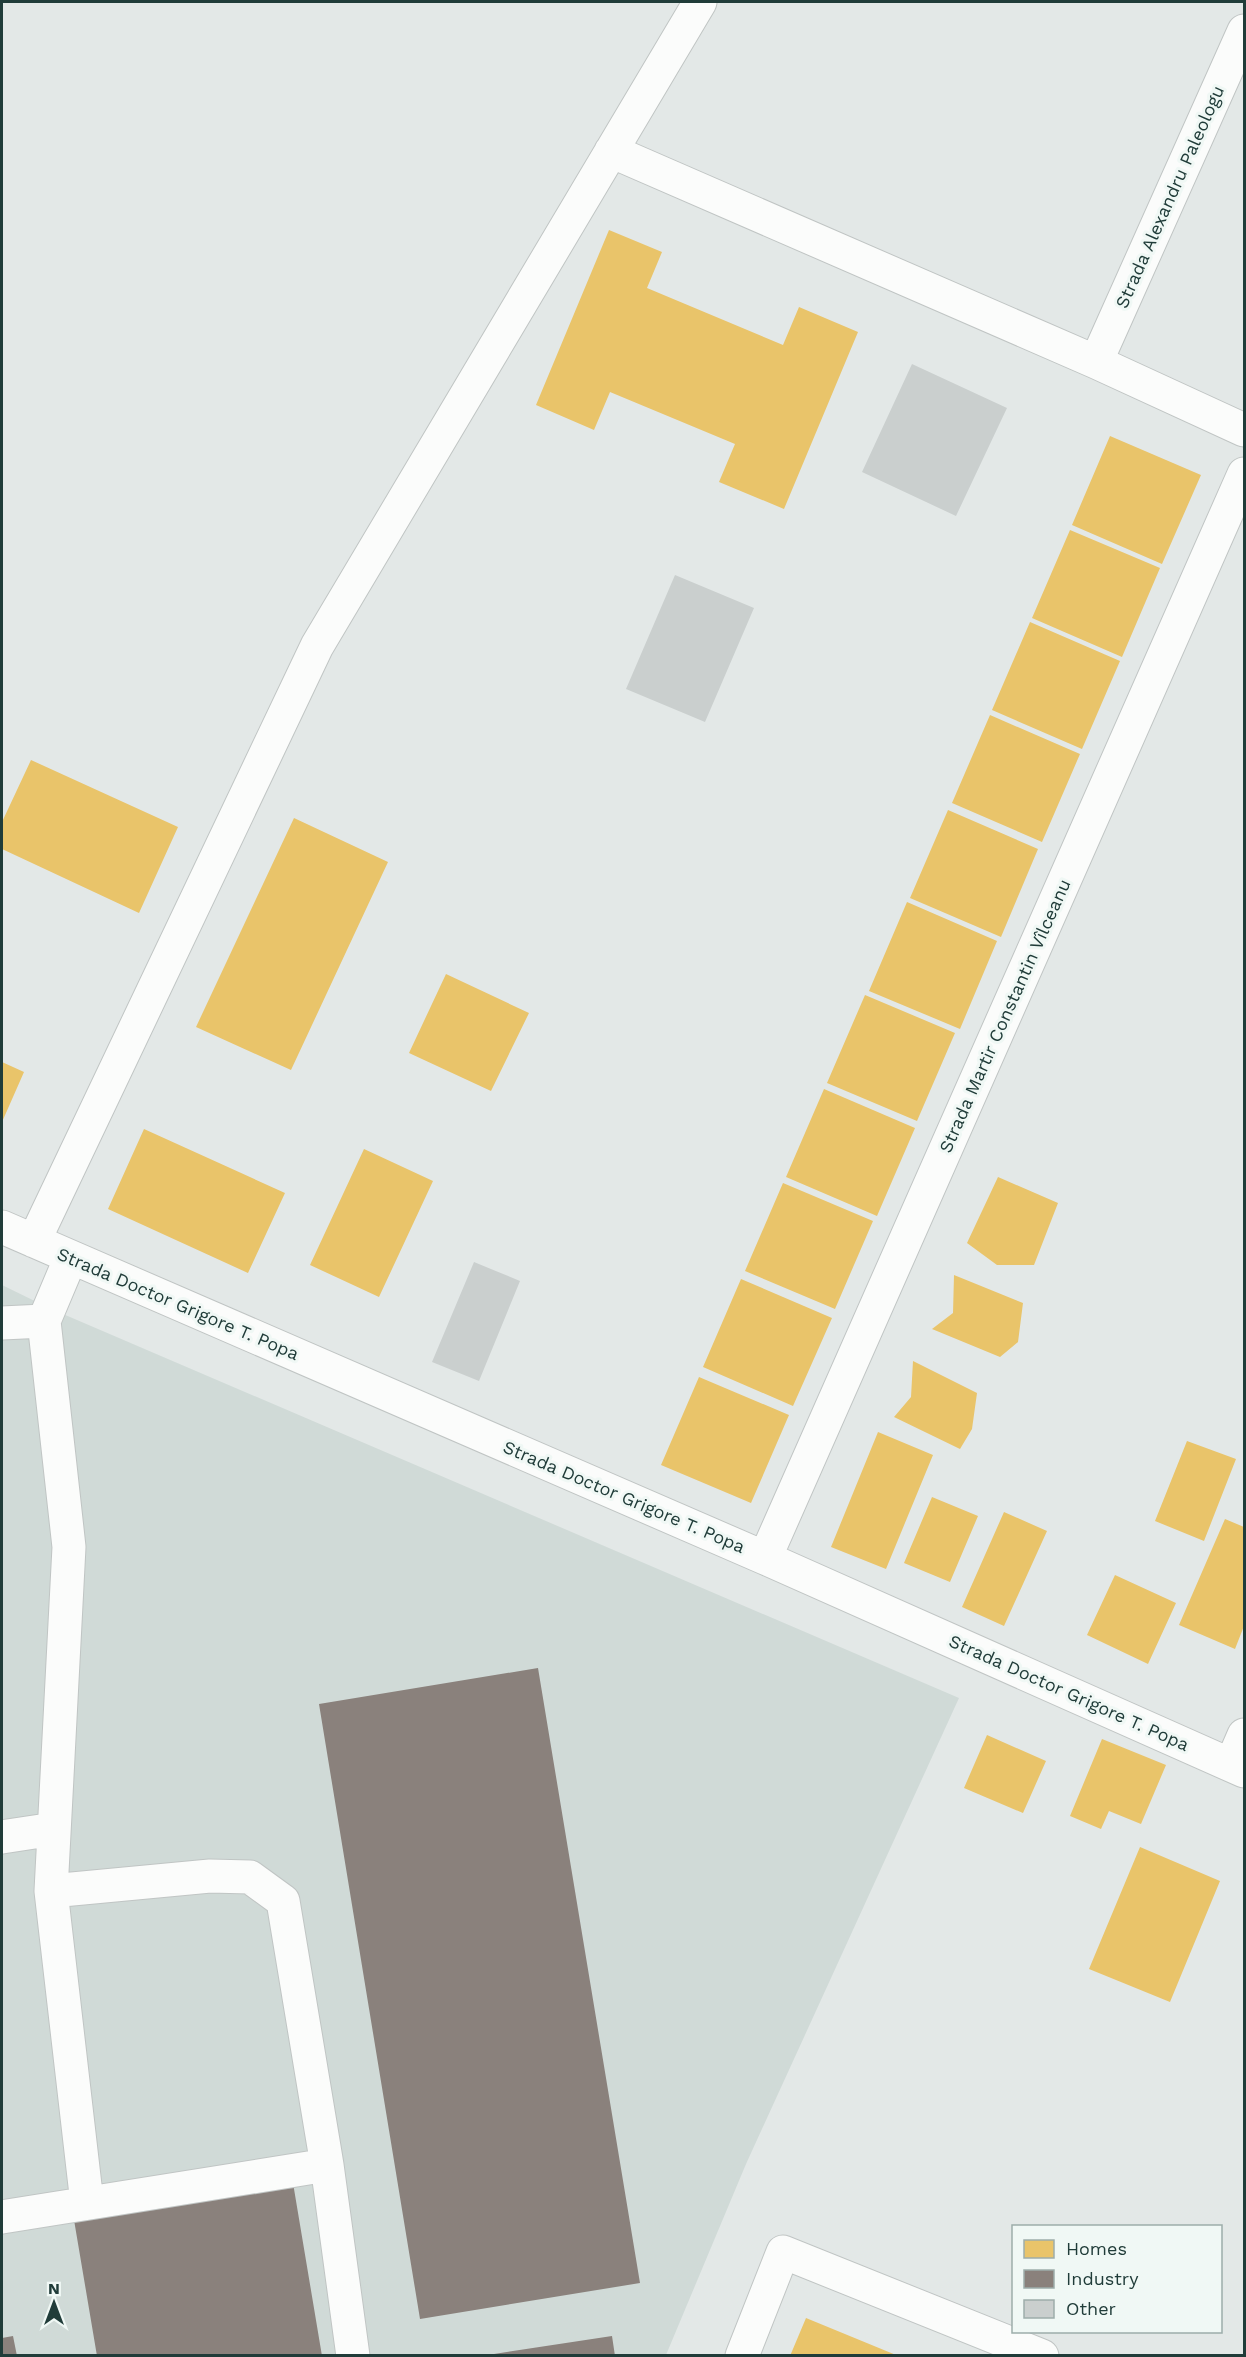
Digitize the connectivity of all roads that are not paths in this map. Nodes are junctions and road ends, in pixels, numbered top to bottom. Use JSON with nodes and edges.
{"nodes":[{"id":1,"x":700,"y":2,"type":"edge"},
{"id":2,"x":1245,"y":32,"type":"edge"},
{"id":3,"x":611,"y":151,"type":"junction"},
{"id":4,"x":1096,"y":362,"type":"junction"},
{"id":5,"x":1245,"y":430,"type":"edge"},
{"id":6,"x":1245,"y":474,"type":"edge"},
{"id":7,"x":2,"y":1227,"type":"edge"},
{"id":8,"x":34,"y":1241,"type":"junction"},
{"id":9,"x":71,"y":1257,"type":"junction"},
{"id":10,"x":44,"y":1321,"type":"junction"},
{"id":11,"x":2,"y":1323,"type":"edge"},
{"id":12,"x":765,"y":1558,"type":"junction"},
{"id":13,"x":1245,"y":1735,"type":"edge"},
{"id":14,"x":1238,"y":1768,"type":"edge"},
{"id":15,"x":54,"y":1828,"type":"junction"},
{"id":16,"x":2,"y":1837,"type":"edge"},
{"id":17,"x":51,"y":1891,"type":"junction"},
{"id":18,"x":327,"y":2165,"type":"junction"},
{"id":19,"x":87,"y":2203,"type":"junction"},
{"id":20,"x":2,"y":2217,"type":"edge"},
{"id":21,"x":353,"y":2355,"type":"edge"},
{"id":22,"x":742,"y":2355,"type":"edge"},
{"id":23,"x":1042,"y":2355,"type":"edge"}],
"edges":[{"from":1,"to":3,"type":"street"},
{"from":2,"to":4,"type":"street","name":"Strada Alexandru Paleologu"},
{"from":3,"to":4,"type":"street"},
{"from":3,"to":8,"type":"street"},
{"from":4,"to":5,"type":"street"},
{"from":6,"to":12,"type":"street","name":"Strada Martir Constantin Vîlceanu"},
{"from":7,"to":8,"type":"street","name":"Strada Doctor Grigore T. Popa"},
{"from":8,"to":9,"type":"street","name":"Strada Doctor Grigore T. Popa"},
{"from":9,"to":10,"type":"street"},
{"from":9,"to":12,"type":"street","name":"Strada Doctor Grigore T. Popa"},
{"from":10,"to":11,"type":"street"},
{"from":10,"to":15,"type":"street"},
{"from":12,"to":14,"type":"street","name":"Strada Doctor Grigore T. Popa"},
{"from":13,"to":14,"type":"street"},
{"from":15,"to":16,"type":"street"},
{"from":15,"to":17,"type":"street"},
{"from":17,"to":18,"type":"street"},
{"from":17,"to":19,"type":"street"},
{"from":18,"to":19,"type":"street"},
{"from":18,"to":21,"type":"street"},
{"from":19,"to":20,"type":"street"},
{"from":22,"to":23,"type":"street"}]}
